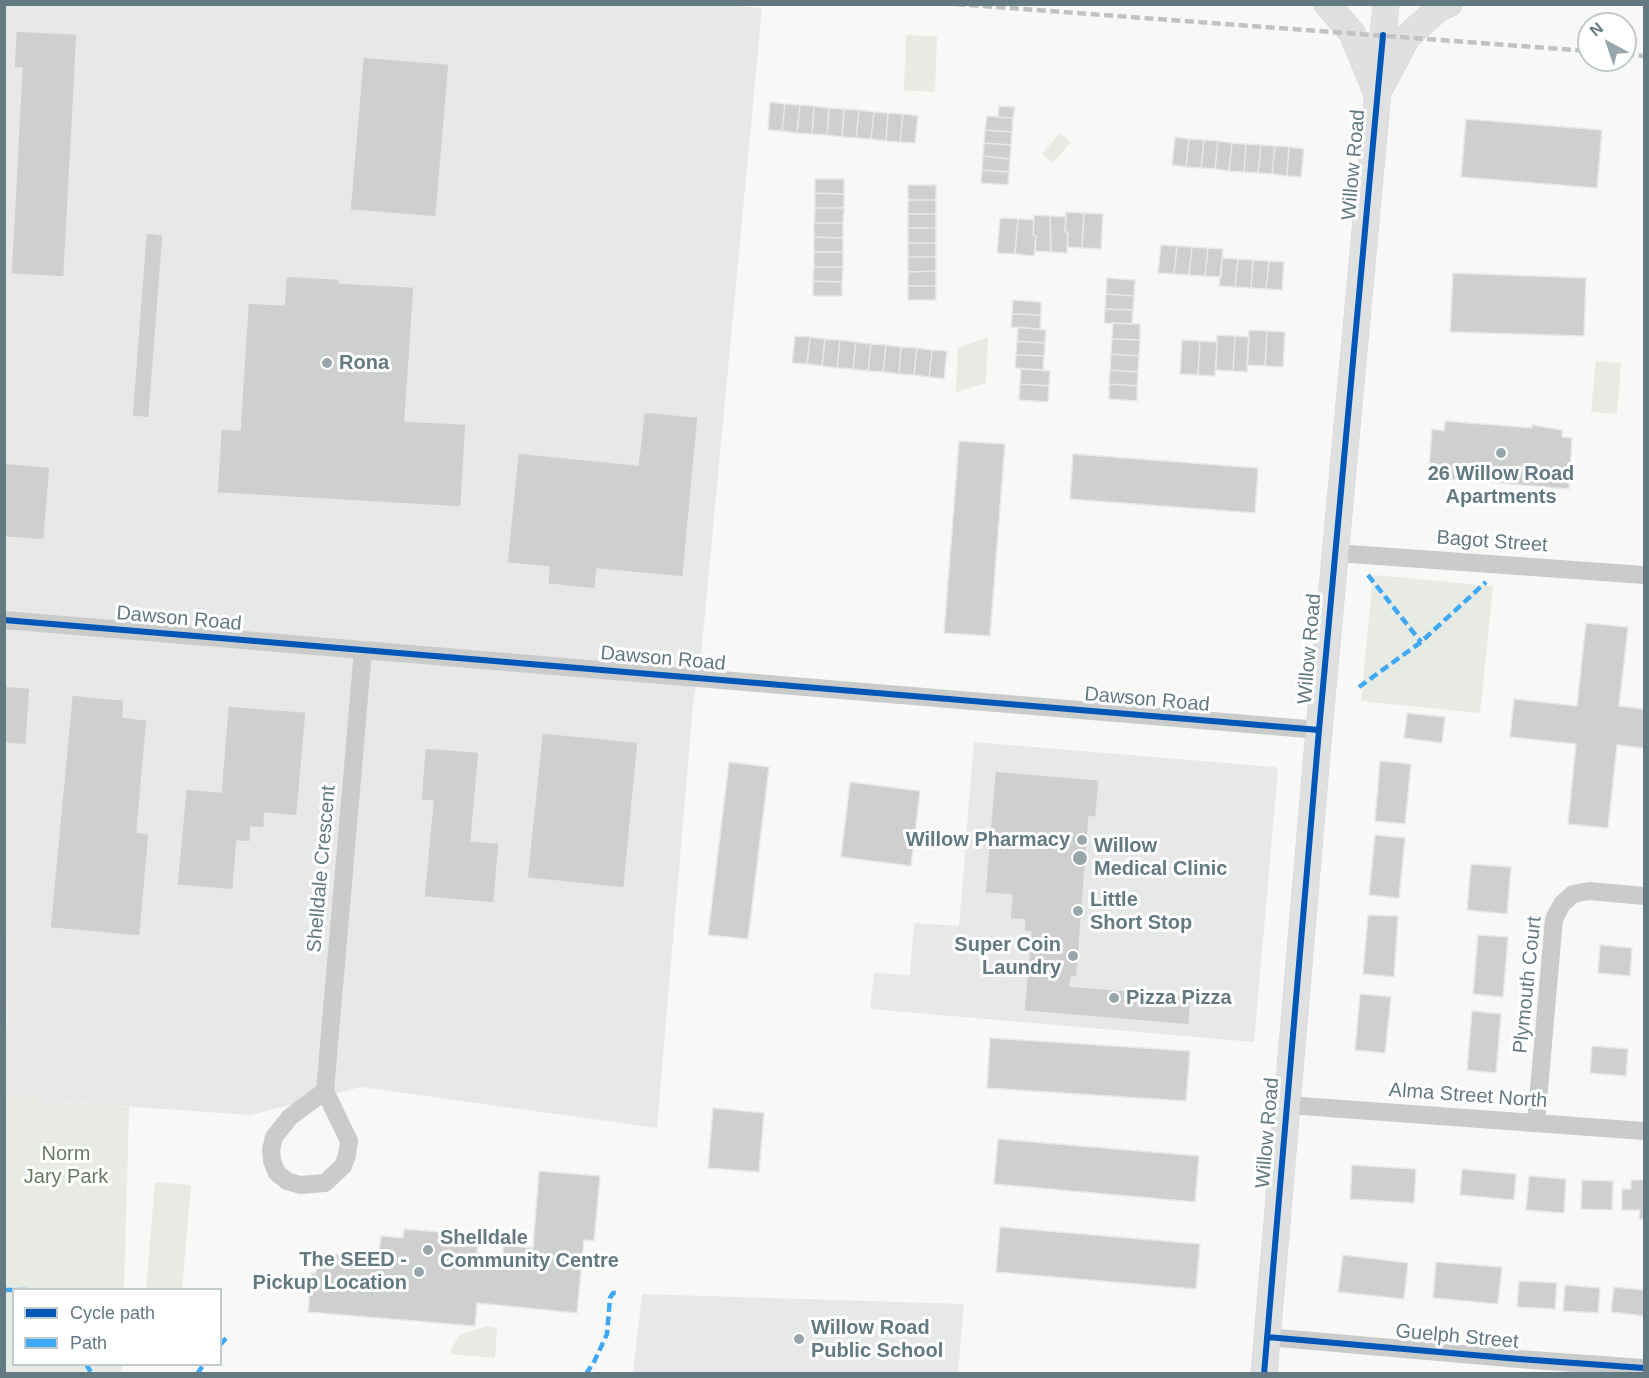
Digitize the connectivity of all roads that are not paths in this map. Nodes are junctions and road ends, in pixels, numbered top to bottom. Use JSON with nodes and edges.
{"nodes":[{"id":1,"x":1327,"y":4,"type":"edge"},
{"id":2,"x":1386,"y":4,"type":"edge"},
{"id":3,"x":1449,"y":4,"type":"edge"},
{"id":4,"x":1377,"y":94,"type":"junction"},
{"id":5,"x":1336,"y":553,"type":"junction"},
{"id":6,"x":1644,"y":576,"type":"edge"},
{"id":7,"x":4,"y":620,"type":"edge"},
{"id":8,"x":363,"y":651,"type":"junction"},
{"id":9,"x":1319,"y":730,"type":"junction"},
{"id":10,"x":1644,"y":896,"type":"edge"},
{"id":11,"x":325,"y":1091,"type":"junction"},
{"id":12,"x":1288,"y":1105,"type":"junction"},
{"id":13,"x":1536,"y":1123,"type":"junction"},
{"id":14,"x":1644,"y":1131,"type":"edge"},
{"id":15,"x":1267,"y":1337,"type":"junction"},
{"id":16,"x":1519,"y":1366,"type":"edge"},
{"id":17,"x":1644,"y":1368,"type":"edge"},
{"id":18,"x":1264,"y":1374,"type":"edge"}],
"edges":[{"from":1,"to":4,"type":"main road"},
{"from":2,"to":4,"type":"main road","name":"Willow Road"},
{"from":3,"to":4,"type":"main road"},
{"from":4,"to":5,"type":"main road","name":"Willow Road"},
{"from":5,"to":6,"type":"street","name":"Bagot Street"},
{"from":5,"to":9,"type":"main road","name":"Willow Road"},
{"from":7,"to":8,"type":"street","name":"Dawson Road"},
{"from":8,"to":9,"type":"street","name":"Dawson Road"},
{"from":8,"to":11,"type":"street","name":"Shelldale Crescent"},
{"from":9,"to":12,"type":"main road","name":"Willow Road"},
{"from":10,"to":13,"type":"street","name":"Plymouth Court"},
{"from":11,"to":11,"type":"street"},
{"from":12,"to":13,"type":"street","name":"Alma Street North"},
{"from":12,"to":15,"type":"main road","name":"Willow Road"},
{"from":13,"to":14,"type":"street","name":"Alma Street North"},
{"from":15,"to":16,"type":"street","name":"Guelph Street"},
{"from":15,"to":18,"type":"main road","name":"Willow Road"},
{"from":16,"to":17,"type":"street","name":"Guelph Street"}]}
